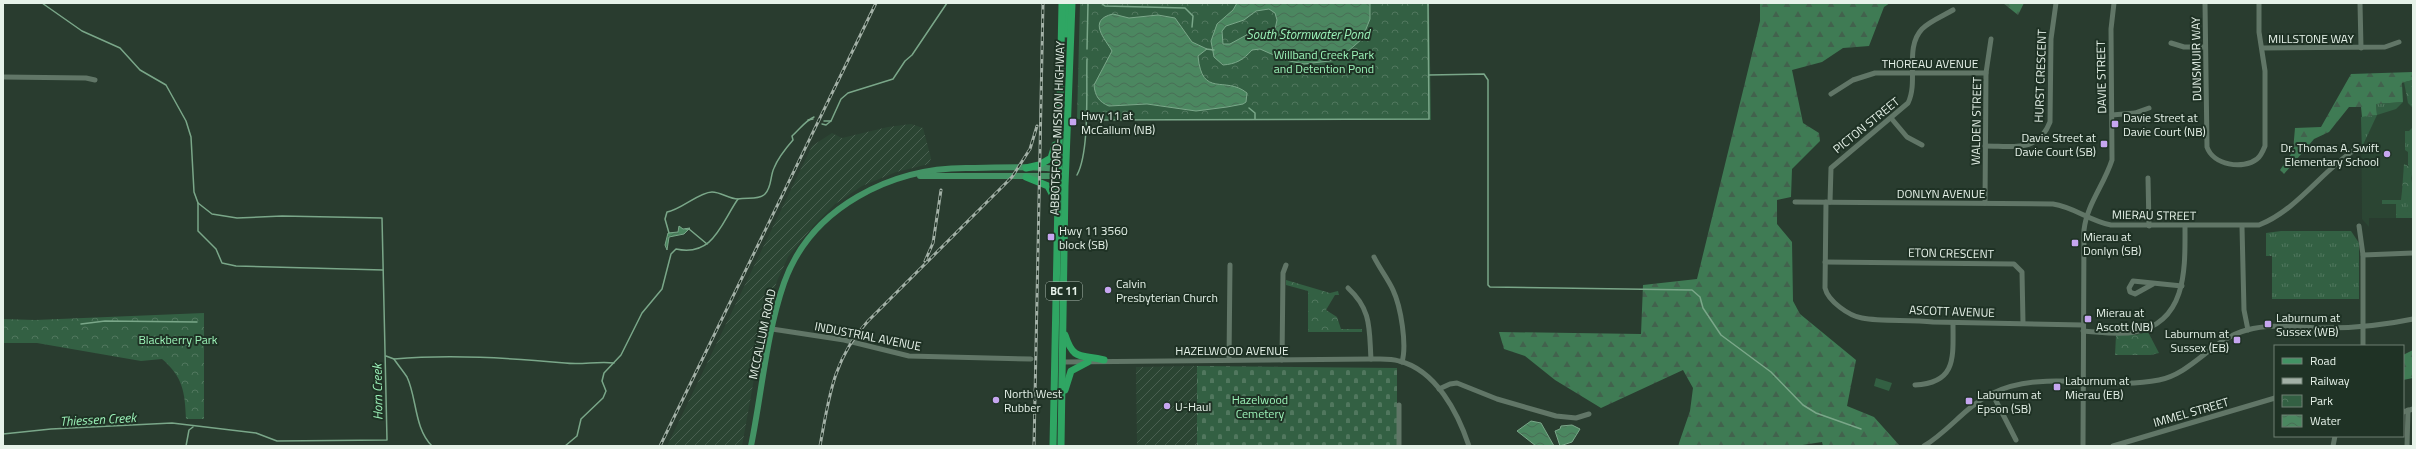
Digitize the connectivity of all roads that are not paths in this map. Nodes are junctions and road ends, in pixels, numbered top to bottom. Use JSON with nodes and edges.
{"nodes":[{"id":1,"x":1062,"y":3,"type":"edge"},
{"id":2,"x":1067,"y":3,"type":"edge"},
{"id":3,"x":1072,"y":3,"type":"edge"},
{"id":4,"x":2056,"y":3,"type":"edge"},
{"id":5,"x":2114,"y":3,"type":"edge"},
{"id":6,"x":2205,"y":3,"type":"edge"},
{"id":7,"x":2259,"y":3,"type":"edge"},
{"id":8,"x":2360,"y":3,"type":"edge"},
{"id":9,"x":1953,"y":10,"type":"dead end"},
{"id":10,"x":1991,"y":39,"type":"dead end"},
{"id":11,"x":2399,"y":42,"type":"dead end"},
{"id":12,"x":2171,"y":43,"type":"dead end"},
{"id":13,"x":2205,"y":47,"type":"junction"},
{"id":14,"x":2262,"y":48,"type":"junction"},
{"id":15,"x":2361,"y":48,"type":"junction"},
{"id":16,"x":1060,"y":62,"type":"junction"},
{"id":17,"x":1069,"y":64,"type":"junction"},
{"id":18,"x":1914,"y":73,"type":"junction"},
{"id":19,"x":1986,"y":73,"type":"junction"},
{"id":20,"x":3,"y":77,"type":"edge"},
{"id":21,"x":95,"y":80,"type":"dead end"},
{"id":22,"x":1831,"y":94,"type":"dead end"},
{"id":23,"x":2149,"y":108,"type":"dead end"},
{"id":24,"x":2112,"y":115,"type":"junction"},
{"id":25,"x":1891,"y":118,"type":"junction"},
{"id":26,"x":1922,"y":145,"type":"dead end"},
{"id":27,"x":1986,"y":146,"type":"junction"},
{"id":28,"x":2353,"y":151,"type":"dead end"},
{"id":29,"x":1026,"y":168,"type":"junction"},
{"id":30,"x":1061,"y":173,"type":"junction"},
{"id":31,"x":915,"y":175,"type":"junction"},
{"id":32,"x":1026,"y":177,"type":"junction"},
{"id":33,"x":2148,"y":178,"type":"dead end"},
{"id":34,"x":1794,"y":202,"type":"dead end"},
{"id":35,"x":1828,"y":202,"type":"junction"},
{"id":36,"x":1985,"y":203,"type":"junction"},
{"id":37,"x":1058,"y":209,"type":"junction"},
{"id":38,"x":2085,"y":217,"type":"junction"},
{"id":39,"x":2149,"y":226,"type":"junction"},
{"id":40,"x":2185,"y":226,"type":"junction"},
{"id":41,"x":2359,"y":226,"type":"dead end"},
{"id":42,"x":2242,"y":227,"type":"junction"},
{"id":43,"x":2413,"y":253,"type":"edge"},
{"id":44,"x":2363,"y":255,"type":"junction"},
{"id":45,"x":1374,"y":257,"type":"dead end"},
{"id":46,"x":1825,"y":262,"type":"junction"},
{"id":47,"x":1286,"y":265,"type":"dead end"},
{"id":48,"x":1230,"y":266,"type":"dead end"},
{"id":49,"x":2146,"y":284,"type":"dead end"},
{"id":50,"x":2182,"y":286,"type":"junction"},
{"id":51,"x":1348,"y":288,"type":"dead end"},
{"id":52,"x":1827,"y":295,"type":"joint"},
{"id":53,"x":2413,"y":319,"type":"edge"},
{"id":54,"x":1953,"y":323,"type":"junction"},
{"id":55,"x":2022,"y":323,"type":"junction"},
{"id":56,"x":2083,"y":324,"type":"junction"},
{"id":57,"x":2363,"y":325,"type":"junction"},
{"id":58,"x":772,"y":329,"type":"junction"},
{"id":59,"x":2248,"y":330,"type":"junction"},
{"id":60,"x":1063,"y":331,"type":"junction"},
{"id":61,"x":2083,"y":331,"type":"junction"},
{"id":62,"x":2363,"y":345,"type":"edge"},
{"id":63,"x":1056,"y":352,"type":"junction"},
{"id":64,"x":1032,"y":359,"type":"dead end"},
{"id":65,"x":1371,"y":359,"type":"junction"},
{"id":66,"x":1104,"y":360,"type":"junction"},
{"id":67,"x":1230,"y":360,"type":"junction"},
{"id":68,"x":1282,"y":360,"type":"junction"},
{"id":69,"x":1063,"y":362,"type":"junction"},
{"id":70,"x":1088,"y":362,"type":"junction"},
{"id":71,"x":1402,"y":362,"type":"junction"},
{"id":72,"x":2083,"y":382,"type":"junction"},
{"id":73,"x":1915,"y":385,"type":"dead end"},
{"id":74,"x":1439,"y":389,"type":"junction"},
{"id":75,"x":1992,"y":393,"type":"junction"},
{"id":76,"x":1054,"y":395,"type":"junction"},
{"id":77,"x":1062,"y":397,"type":"junction"},
{"id":78,"x":2274,"y":398,"type":"edge"},
{"id":79,"x":1399,"y":405,"type":"dead end"},
{"id":80,"x":2408,"y":410,"type":"edge"},
{"id":81,"x":1589,"y":414,"type":"dead end"},
{"id":82,"x":2083,"y":430,"type":"junction"},
{"id":83,"x":2016,"y":440,"type":"dead end"},
{"id":84,"x":751,"y":446,"type":"edge"},
{"id":85,"x":1049,"y":446,"type":"edge"},
{"id":86,"x":1053,"y":446,"type":"edge"},
{"id":87,"x":1061,"y":446,"type":"edge"},
{"id":88,"x":1399,"y":446,"type":"edge"},
{"id":89,"x":1469,"y":446,"type":"edge"},
{"id":90,"x":1924,"y":446,"type":"edge"},
{"id":91,"x":2079,"y":446,"type":"edge"},
{"id":92,"x":2083,"y":446,"type":"edge"},
{"id":93,"x":2113,"y":446,"type":"edge"},
{"id":94,"x":2406,"y":446,"type":"edge"}],
"edges":[{"from":1,"to":16,"type":"highway","name":"ABBOTSFORD-MISSION HIGHWAY","number":"BC 11"},
{"from":2,"to":17,"type":"highway"},
{"from":3,"to":17,"type":"highway","name":"ABBOTSFORD-MISSION HIGHWAY","number":"BC 11"},
{"from":4,"to":27,"type":"street","name":"HURST CRESCENT"},
{"from":5,"to":24,"type":"street","name":"DAVIE STREET"},
{"from":6,"to":13,"type":"street","name":"DUNSMUIR WAY"},
{"from":7,"to":14,"type":"street","name":"DUNSMUIR WAY"},
{"from":8,"to":15,"type":"street"},
{"from":9,"to":18,"type":"street","name":"PICTON STREET"},
{"from":10,"to":19,"type":"street","name":"WALDEN STREET"},
{"from":11,"to":15,"type":"street","name":"MILLSTONE WAY"},
{"from":12,"to":13,"type":"street"},
{"from":13,"to":14,"type":"street","name":"DUNSMUIR WAY"},
{"from":14,"to":15,"type":"street","name":"MILLSTONE WAY"},
{"from":16,"to":29,"type":"highway"},
{"from":16,"to":30,"type":"highway","name":"ABBOTSFORD-MISSION HIGHWAY","number":"BC 11"},
{"from":17,"to":30,"type":"highway","name":"ABBOTSFORD-MISSION HIGHWAY","number":"BC 11"},
{"from":18,"to":19,"type":"street","name":"THOREAU AVENUE"},
{"from":18,"to":22,"type":"street","name":"THOREAU AVENUE"},
{"from":18,"to":25,"type":"street","name":"PICTON STREET"},
{"from":19,"to":27,"type":"street","name":"WALDEN STREET"},
{"from":20,"to":21,"type":"street"},
{"from":23,"to":24,"type":"street"},
{"from":24,"to":38,"type":"street","name":"DAVIE STREET"},
{"from":25,"to":26,"type":"street"},
{"from":25,"to":35,"type":"street","name":"PICTON STREET"},
{"from":27,"to":36,"type":"street","name":"WALDEN STREET"},
{"from":28,"to":42,"type":"street","name":"MIERAU STREET"},
{"from":29,"to":30,"type":"main road","name":"MCCALLUM ROAD"},
{"from":29,"to":31,"type":"main road","name":"MCCALLUM ROAD"},
{"from":30,"to":32,"type":"main road","name":"MCCALLUM ROAD"},
{"from":30,"to":37,"type":"highway","name":"ABBOTSFORD-MISSION HIGHWAY","number":"BC 11"},
{"from":30,"to":60,"type":"highway","name":"ABBOTSFORD-MISSION HIGHWAY","number":"BC 11"},
{"from":31,"to":32,"type":"main road","name":"MCCALLUM ROAD"},
{"from":31,"to":58,"type":"main road","name":"MCCALLUM ROAD"},
{"from":32,"to":37,"type":"highway"},
{"from":33,"to":39,"type":"street"},
{"from":34,"to":35,"type":"street","name":"DONLYN AVENUE"},
{"from":35,"to":36,"type":"street","name":"DONLYN AVENUE"},
{"from":35,"to":46,"type":"street","name":"PICTON STREET"},
{"from":36,"to":38,"type":"street","name":"DONLYN AVENUE"},
{"from":37,"to":63,"type":"highway","name":"ABBOTSFORD-MISSION HIGHWAY","number":"BC 11"},
{"from":38,"to":39,"type":"street","name":"MIERAU STREET"},
{"from":38,"to":56,"type":"street"},
{"from":39,"to":40,"type":"street","name":"MIERAU STREET"},
{"from":40,"to":42,"type":"street","name":"MIERAU STREET"},
{"from":40,"to":50,"type":"street"},
{"from":41,"to":44,"type":"street"},
{"from":42,"to":59,"type":"street"},
{"from":43,"to":44,"type":"street"},
{"from":44,"to":57,"type":"street"},
{"from":45,"to":71,"type":"street"},
{"from":46,"to":52,"type":"street","name":"PICTON STREET"},
{"from":46,"to":55,"type":"street","name":"ETON CRESCENT"},
{"from":47,"to":68,"type":"street"},
{"from":48,"to":67,"type":"street"},
{"from":49,"to":50,"type":"street"},
{"from":50,"to":61,"type":"street"},
{"from":51,"to":65,"type":"street"},
{"from":52,"to":54,"type":"street","name":"ASCOTT AVENUE"},
{"from":53,"to":57,"type":"street"},
{"from":54,"to":55,"type":"street","name":"ASCOTT AVENUE"},
{"from":54,"to":73,"type":"street"},
{"from":55,"to":56,"type":"street","name":"ASCOTT AVENUE"},
{"from":56,"to":61,"type":"street"},
{"from":57,"to":59,"type":"street"},
{"from":57,"to":62,"type":"street"},
{"from":58,"to":64,"type":"street","name":"INDUSTRIAL AVENUE"},
{"from":58,"to":84,"type":"main road","name":"MCCALLUM ROAD"},
{"from":59,"to":72,"type":"street"},
{"from":60,"to":66,"type":"highway"},
{"from":60,"to":69,"type":"highway","name":"ABBOTSFORD-MISSION HIGHWAY","number":"BC 11"},
{"from":61,"to":72,"type":"street"},
{"from":63,"to":69,"type":"highway"},
{"from":63,"to":76,"type":"highway","name":"ABBOTSFORD-MISSION HIGHWAY","number":"BC 11"},
{"from":65,"to":68,"type":"street","name":"HAZELWOOD AVENUE"},
{"from":65,"to":71,"type":"street","name":"HAZELWOOD AVENUE"},
{"from":66,"to":67,"type":"street","name":"HAZELWOOD AVENUE"},
{"from":66,"to":70,"type":"street","name":"HAZELWOOD AVENUE"},
{"from":67,"to":68,"type":"street","name":"HAZELWOOD AVENUE"},
{"from":69,"to":70,"type":"street","name":"HAZELWOOD AVENUE"},
{"from":69,"to":77,"type":"highway","name":"ABBOTSFORD-MISSION HIGHWAY","number":"BC 11"},
{"from":70,"to":77,"type":"highway"},
{"from":71,"to":74,"type":"street"},
{"from":72,"to":75,"type":"street"},
{"from":72,"to":82,"type":"street"},
{"from":74,"to":81,"type":"street"},
{"from":74,"to":89,"type":"street"},
{"from":75,"to":83,"type":"street"},
{"from":75,"to":90,"type":"street"},
{"from":76,"to":85,"type":"highway"},
{"from":76,"to":86,"type":"highway","name":"ABBOTSFORD-MISSION HIGHWAY","number":"BC 11"},
{"from":77,"to":87,"type":"highway","name":"ABBOTSFORD-MISSION HIGHWAY","number":"BC 11"},
{"from":78,"to":93,"type":"street","name":"IMMEL STREET"},
{"from":79,"to":88,"type":"street"},
{"from":80,"to":94,"type":"street"},
{"from":82,"to":91,"type":"street"},
{"from":82,"to":92,"type":"street"}]}
